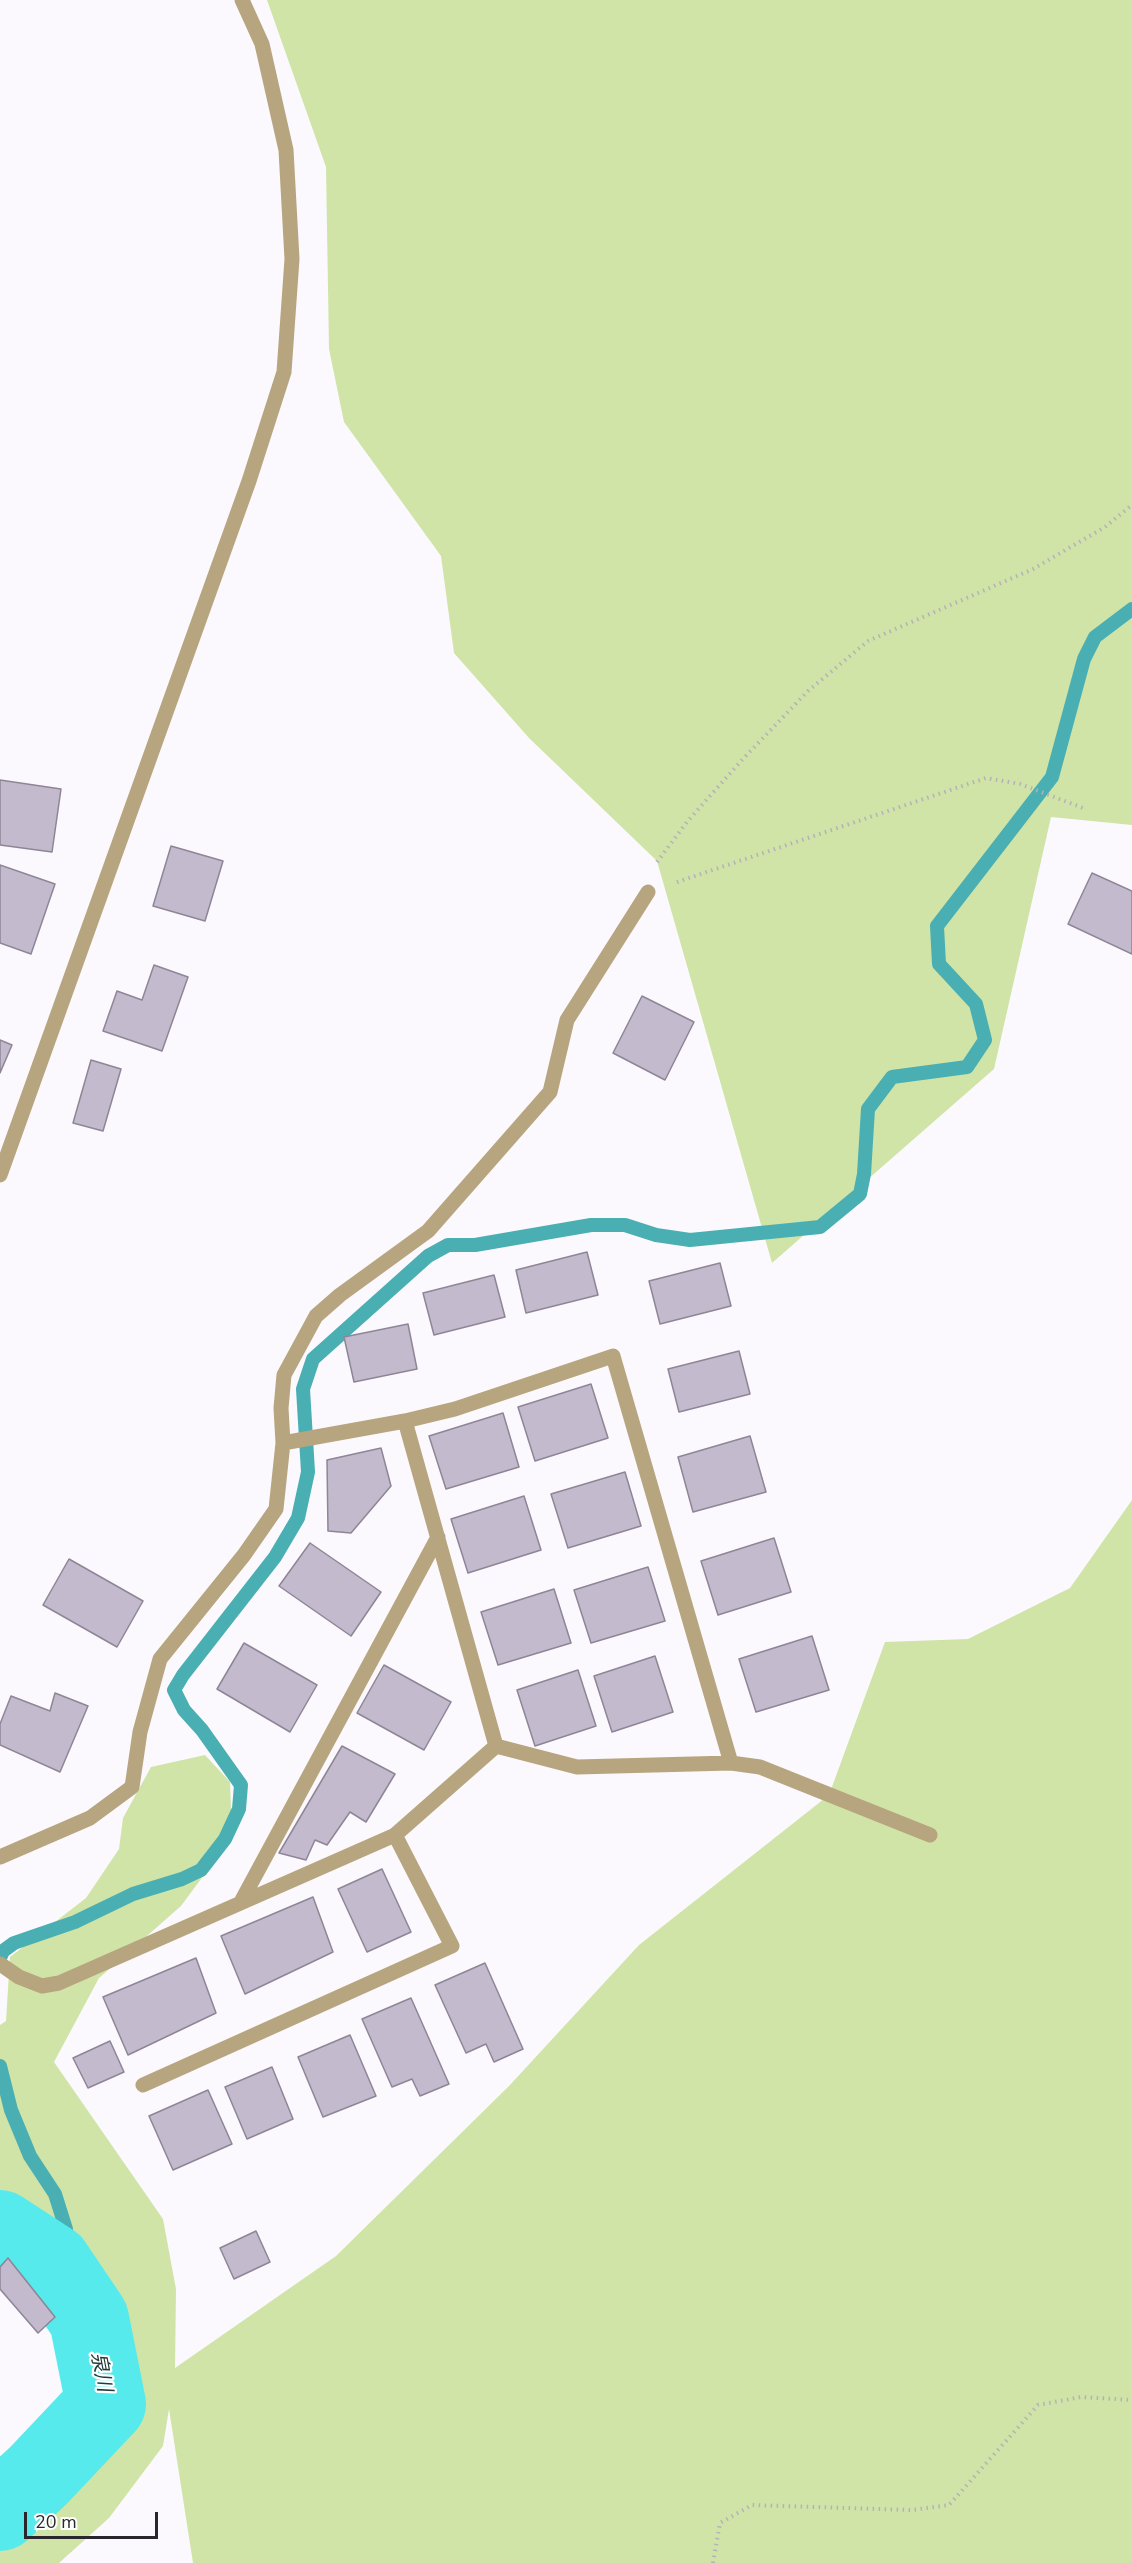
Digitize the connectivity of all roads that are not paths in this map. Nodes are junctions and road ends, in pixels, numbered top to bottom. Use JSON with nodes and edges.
{"nodes":[{"id":1,"x":242,"y":0,"type":"edge"},
{"id":2,"x":648,"y":892,"type":"road end"},
{"id":3,"x":0,"y":1175,"type":"edge"},
{"id":4,"x":405,"y":1421,"type":"junction"},
{"id":5,"x":286,"y":1443,"type":"junction"},
{"id":6,"x":438,"y":1537,"type":"junction"},
{"id":7,"x":496,"y":1746,"type":"junction"},
{"id":8,"x":731,"y":1763,"type":"junction"},
{"id":9,"x":395,"y":1835,"type":"junction"},
{"id":10,"x":930,"y":1835,"type":"dead end"},
{"id":11,"x":0,"y":1857,"type":"edge"},
{"id":12,"x":242,"y":1900,"type":"junction"},
{"id":13,"x":0,"y":1964,"type":"edge"},
{"id":14,"x":143,"y":2085,"type":"dead end"}],
"edges":[{"from":1,"to":3,"type":"street"},
{"from":2,"to":5,"type":"street"},
{"from":4,"to":5,"type":"street"},
{"from":4,"to":6,"type":"street"},
{"from":4,"to":8,"type":"street"},
{"from":5,"to":11,"type":"street"},
{"from":6,"to":7,"type":"street"},
{"from":6,"to":12,"type":"street"},
{"from":7,"to":8,"type":"street"},
{"from":7,"to":9,"type":"street"},
{"from":8,"to":10,"type":"street"},
{"from":9,"to":12,"type":"street"},
{"from":9,"to":14,"type":"street"},
{"from":12,"to":13,"type":"street"}]}
